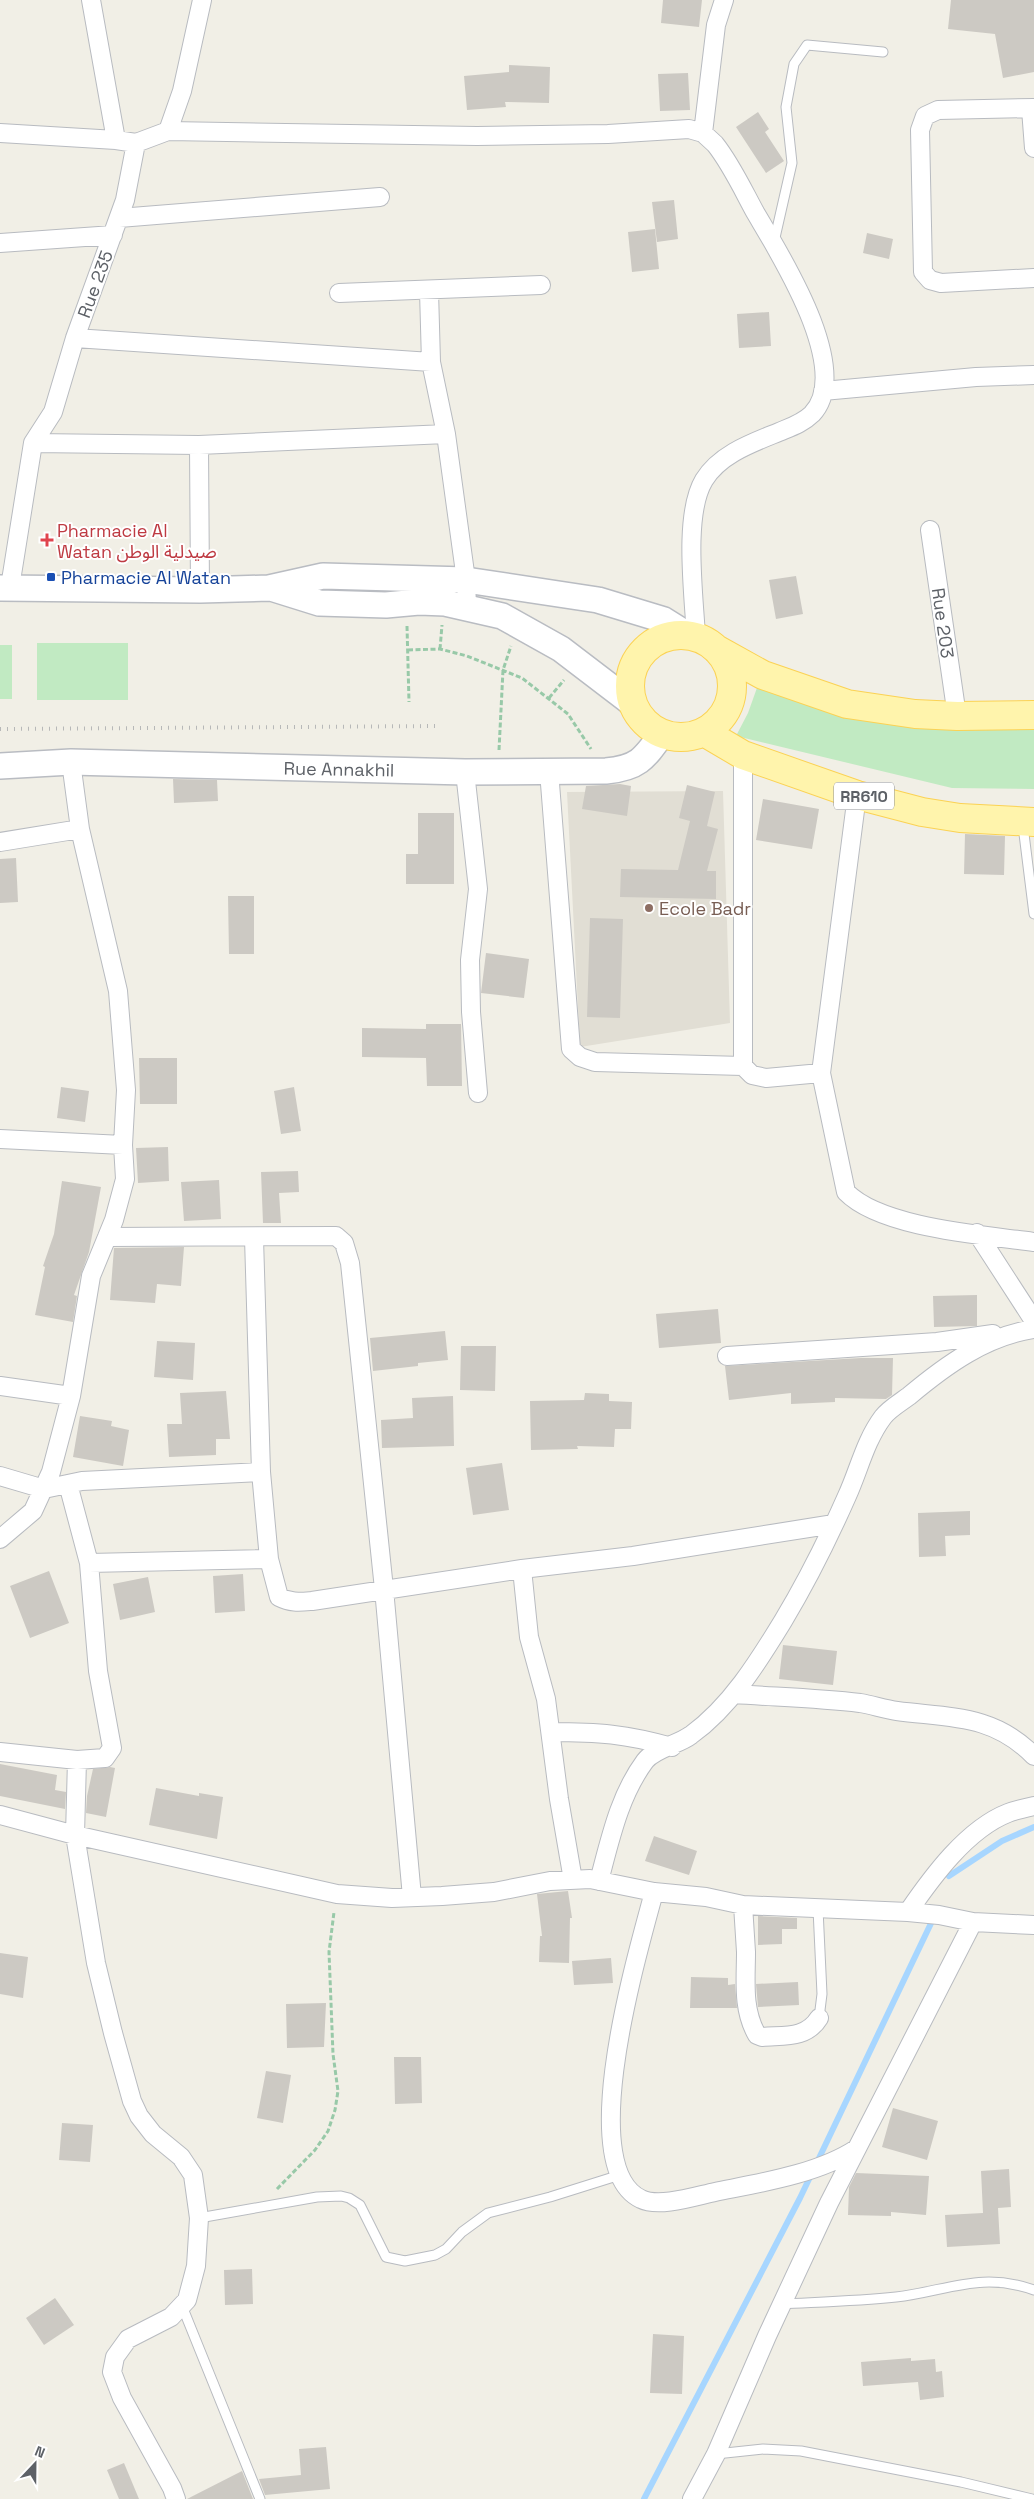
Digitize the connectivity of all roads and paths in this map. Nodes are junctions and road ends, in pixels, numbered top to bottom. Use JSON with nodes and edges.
{"nodes":[{"id":1,"x":91,"y":0,"type":"edge"},
{"id":2,"x":202,"y":0,"type":"edge"},
{"id":3,"x":724,"y":0,"type":"edge"},
{"id":4,"x":883,"y":52,"type":"dead end"},
{"id":5,"x":1033,"y":109,"type":"edge"},
{"id":6,"x":168,"y":131,"type":"junction"},
{"id":7,"x":0,"y":133,"type":"edge"},
{"id":8,"x":703,"y":133,"type":"junction"},
{"id":9,"x":116,"y":140,"type":"junction"},
{"id":10,"x":136,"y":143,"type":"junction"},
{"id":11,"x":1034,"y":148,"type":"edge"},
{"id":12,"x":380,"y":197,"type":"dead end"},
{"id":13,"x":116,"y":227,"type":"junction"},
{"id":14,"x":0,"y":242,"type":"edge"},
{"id":15,"x":774,"y":244,"type":"junction"},
{"id":16,"x":1034,"y":278,"type":"edge"},
{"id":17,"x":541,"y":285,"type":"dead end"},
{"id":18,"x":429,"y":291,"type":"junction"},
{"id":19,"x":339,"y":293,"type":"dead end"},
{"id":20,"x":75,"y":338,"type":"junction"},
{"id":21,"x":430,"y":362,"type":"junction"},
{"id":22,"x":1034,"y":375,"type":"edge"},
{"id":23,"x":822,"y":391,"type":"junction"},
{"id":24,"x":446,"y":434,"type":"junction"},
{"id":25,"x":33,"y":443,"type":"junction"},
{"id":26,"x":199,"y":445,"type":"junction"},
{"id":27,"x":930,"y":530,"type":"dead end"},
{"id":28,"x":466,"y":580,"type":"junction"},
{"id":29,"x":5,"y":588,"type":"edge"},
{"id":30,"x":269,"y":588,"type":"junction"},
{"id":31,"x":200,"y":590,"type":"junction"},
{"id":32,"x":406,"y":603,"type":"junction"},
{"id":33,"x":467,"y":607,"type":"junction"},
{"id":34,"x":518,"y":624,"type":"junction"},
{"id":35,"x":700,"y":640,"type":"junction"},
{"id":36,"x":408,"y":650,"type":"junction"},
{"id":37,"x":503,"y":670,"type":"junction"},
{"id":38,"x":409,"y":702,"type":"dead end"},
{"id":39,"x":632,"y":704,"type":"junction"},
{"id":40,"x":1034,"y":715,"type":"edge"},
{"id":41,"x":957,"y":716,"type":"junction"},
{"id":42,"x":704,"y":732,"type":"junction"},
{"id":43,"x":662,"y":734,"type":"junction"},
{"id":44,"x":743,"y":755,"type":"junction"},
{"id":45,"x":71,"y":762,"type":"junction"},
{"id":46,"x":0,"y":766,"type":"edge"},
{"id":47,"x":497,"y":771,"type":"junction"},
{"id":48,"x":549,"y":771,"type":"junction"},
{"id":49,"x":606,"y":771,"type":"junction"},
{"id":50,"x":466,"y":772,"type":"junction"},
{"id":51,"x":857,"y":794,"type":"junction"},
{"id":52,"x":1028,"y":823,"type":"edge"},
{"id":53,"x":80,"y":828,"type":"junction"},
{"id":54,"x":0,"y":842,"type":"edge"},
{"id":55,"x":1034,"y":914,"type":"edge"},
{"id":56,"x":744,"y":1066,"type":"junction"},
{"id":57,"x":821,"y":1073,"type":"junction"},
{"id":58,"x":478,"y":1092,"type":"dead end"},
{"id":59,"x":0,"y":1139,"type":"edge"},
{"id":60,"x":123,"y":1145,"type":"junction"},
{"id":61,"x":977,"y":1234,"type":"junction"},
{"id":62,"x":107,"y":1237,"type":"junction"},
{"id":63,"x":254,"y":1238,"type":"junction"},
{"id":64,"x":1034,"y":1242,"type":"edge"},
{"id":65,"x":1034,"y":1321,"type":"edge"},
{"id":66,"x":1034,"y":1329,"type":"edge"},
{"id":67,"x":1010,"y":1332,"type":"junction"},
{"id":68,"x":727,"y":1356,"type":"dead end"},
{"id":69,"x":0,"y":1386,"type":"edge"},
{"id":70,"x":71,"y":1396,"type":"junction"},
{"id":71,"x":261,"y":1472,"type":"junction"},
{"id":72,"x":0,"y":1476,"type":"edge"},
{"id":73,"x":68,"y":1484,"type":"junction"},
{"id":74,"x":44,"y":1489,"type":"junction"},
{"id":75,"x":834,"y":1524,"type":"junction"},
{"id":76,"x":0,"y":1539,"type":"edge"},
{"id":77,"x":269,"y":1559,"type":"junction"},
{"id":78,"x":89,"y":1564,"type":"junction"},
{"id":79,"x":522,"y":1569,"type":"junction"},
{"id":80,"x":384,"y":1589,"type":"junction"},
{"id":81,"x":734,"y":1694,"type":"junction"},
{"id":82,"x":551,"y":1732,"type":"junction"},
{"id":83,"x":672,"y":1747,"type":"junction"},
{"id":84,"x":0,"y":1752,"type":"edge"},
{"id":85,"x":1034,"y":1756,"type":"edge"},
{"id":86,"x":77,"y":1760,"type":"junction"},
{"id":87,"x":1034,"y":1806,"type":"edge"},
{"id":88,"x":0,"y":1815,"type":"edge"},
{"id":89,"x":75,"y":1835,"type":"junction"},
{"id":90,"x":573,"y":1880,"type":"junction"},
{"id":91,"x":599,"y":1881,"type":"junction"},
{"id":92,"x":654,"y":1892,"type":"junction"},
{"id":93,"x":337,"y":1894,"type":"junction"},
{"id":94,"x":412,"y":1898,"type":"junction"},
{"id":95,"x":743,"y":1905,"type":"junction"},
{"id":96,"x":818,"y":1909,"type":"junction"},
{"id":97,"x":908,"y":1912,"type":"junction"},
{"id":98,"x":973,"y":1922,"type":"junction"},
{"id":99,"x":1034,"y":1925,"type":"edge"},
{"id":100,"x":819,"y":2018,"type":"joint"},
{"id":101,"x":856,"y":2149,"type":"junction"},
{"id":102,"x":620,"y":2175,"type":"junction"},
{"id":103,"x":260,"y":2207,"type":"junction"},
{"id":104,"x":200,"y":2218,"type":"junction"},
{"id":105,"x":1034,"y":2290,"type":"edge"},
{"id":106,"x":782,"y":2304,"type":"junction"},
{"id":107,"x":182,"y":2306,"type":"junction"},
{"id":108,"x":716,"y":2454,"type":"junction"},
{"id":109,"x":994,"y":2495,"type":"edge"},
{"id":110,"x":176,"y":2499,"type":"edge"},
{"id":111,"x":260,"y":2499,"type":"edge"},
{"id":112,"x":692,"y":2499,"type":"edge"},
{"id":113,"x":1032,"y":2499,"type":"edge"}],
"edges":[{"from":1,"to":9,"type":"street"},
{"from":2,"to":6,"type":"street"},
{"from":3,"to":8,"type":"street"},
{"from":4,"to":15,"type":"lane"},
{"from":5,"to":11,"type":"street"},
{"from":5,"to":16,"type":"street"},
{"from":6,"to":8,"type":"street"},
{"from":6,"to":10,"type":"street"},
{"from":7,"to":9,"type":"street"},
{"from":8,"to":15,"type":"street"},
{"from":9,"to":10,"type":"street"},
{"from":10,"to":13,"type":"street","name":"Rue 235"},
{"from":12,"to":13,"type":"street"},
{"from":13,"to":14,"type":"street"},
{"from":13,"to":20,"type":"street","name":"Rue 235"},
{"from":15,"to":23,"type":"street"},
{"from":17,"to":18,"type":"street"},
{"from":18,"to":19,"type":"street"},
{"from":18,"to":21,"type":"street"},
{"from":20,"to":21,"type":"street"},
{"from":20,"to":25,"type":"street","name":"Rue 235"},
{"from":21,"to":24,"type":"street"},
{"from":22,"to":23,"type":"street"},
{"from":23,"to":35,"type":"street"},
{"from":24,"to":26,"type":"street"},
{"from":24,"to":28,"type":"street"},
{"from":25,"to":26,"type":"street"},
{"from":25,"to":29,"type":"street","name":"Rue 235"},
{"from":26,"to":31,"type":"street"},
{"from":27,"to":41,"type":"street","name":"Rue 203"},
{"from":28,"to":30,"type":"main road"},
{"from":28,"to":33,"type":"street"},
{"from":28,"to":35,"type":"main road"},
{"from":29,"to":31,"type":"main road"},
{"from":30,"to":31,"type":"main road"},
{"from":30,"to":32,"type":"main road"},
{"from":32,"to":33,"type":"main road"},
{"from":32,"to":36,"type":"path"},
{"from":33,"to":34,"type":"main road"},
{"from":34,"to":37,"type":"path"},
{"from":34,"to":39,"type":"main road"},
{"from":35,"to":39,"type":"main road"},
{"from":35,"to":41,"type":"main road"},
{"from":35,"to":42,"type":"main road"},
{"from":36,"to":37,"type":"path"},
{"from":36,"to":38,"type":"path"},
{"from":37,"to":47,"type":"path"},
{"from":37,"to":49,"type":"path"},
{"from":39,"to":43,"type":"main road"},
{"from":40,"to":41,"type":"main road"},
{"from":42,"to":43,"type":"main road"},
{"from":42,"to":44,"type":"main road","number":"RR610"},
{"from":43,"to":49,"type":"main road","name":"Rue Annakhil"},
{"from":44,"to":51,"type":"main road","number":"RR610"},
{"from":44,"to":56,"type":"street"},
{"from":45,"to":46,"type":"main road","name":"Rue Annakhil"},
{"from":45,"to":50,"type":"main road","name":"Rue Annakhil"},
{"from":45,"to":53,"type":"street"},
{"from":47,"to":48,"type":"main road","name":"Rue Annakhil"},
{"from":47,"to":50,"type":"main road","name":"Rue Annakhil"},
{"from":48,"to":49,"type":"main road","name":"Rue Annakhil"},
{"from":48,"to":56,"type":"street"},
{"from":50,"to":58,"type":"street"},
{"from":51,"to":52,"type":"main road","number":"RR610"},
{"from":51,"to":57,"type":"street"},
{"from":52,"to":55,"type":"lane"},
{"from":53,"to":54,"type":"street"},
{"from":53,"to":60,"type":"street"},
{"from":56,"to":57,"type":"street"},
{"from":57,"to":61,"type":"street"},
{"from":59,"to":60,"type":"street"},
{"from":60,"to":62,"type":"street"},
{"from":61,"to":64,"type":"street"},
{"from":61,"to":65,"type":"street"},
{"from":62,"to":63,"type":"street"},
{"from":62,"to":70,"type":"street"},
{"from":63,"to":71,"type":"street"},
{"from":63,"to":80,"type":"street"},
{"from":66,"to":67,"type":"street"},
{"from":67,"to":68,"type":"street"},
{"from":67,"to":75,"type":"street"},
{"from":69,"to":70,"type":"street"},
{"from":70,"to":74,"type":"street"},
{"from":71,"to":73,"type":"street"},
{"from":71,"to":77,"type":"street"},
{"from":72,"to":74,"type":"street"},
{"from":73,"to":74,"type":"street"},
{"from":73,"to":78,"type":"street"},
{"from":74,"to":76,"type":"street"},
{"from":75,"to":79,"type":"street"},
{"from":75,"to":81,"type":"street"},
{"from":77,"to":78,"type":"street"},
{"from":77,"to":80,"type":"street"},
{"from":78,"to":86,"type":"street"},
{"from":79,"to":80,"type":"street"},
{"from":79,"to":82,"type":"street"},
{"from":80,"to":94,"type":"street"},
{"from":81,"to":83,"type":"street"},
{"from":81,"to":85,"type":"street"},
{"from":82,"to":83,"type":"street"},
{"from":82,"to":90,"type":"street"},
{"from":83,"to":91,"type":"street"},
{"from":84,"to":86,"type":"street"},
{"from":86,"to":89,"type":"street"},
{"from":87,"to":97,"type":"street"},
{"from":88,"to":89,"type":"street"},
{"from":89,"to":93,"type":"street"},
{"from":89,"to":104,"type":"street"},
{"from":90,"to":91,"type":"street"},
{"from":90,"to":94,"type":"street"},
{"from":91,"to":92,"type":"street"},
{"from":92,"to":95,"type":"street"},
{"from":92,"to":102,"type":"street"},
{"from":93,"to":94,"type":"street"},
{"from":93,"to":103,"type":"path"},
{"from":95,"to":96,"type":"street"},
{"from":95,"to":100,"type":"street"},
{"from":96,"to":97,"type":"street"},
{"from":96,"to":100,"type":"lane"},
{"from":97,"to":98,"type":"street"},
{"from":98,"to":99,"type":"street"},
{"from":98,"to":101,"type":"street"},
{"from":101,"to":102,"type":"street"},
{"from":101,"to":106,"type":"street"},
{"from":102,"to":103,"type":"lane"},
{"from":103,"to":104,"type":"lane"},
{"from":104,"to":107,"type":"street"},
{"from":105,"to":106,"type":"lane"},
{"from":106,"to":108,"type":"street"},
{"from":107,"to":110,"type":"street"},
{"from":107,"to":111,"type":"lane"},
{"from":108,"to":109,"type":"lane"},
{"from":108,"to":112,"type":"street"},
{"from":109,"to":113,"type":"lane"}]}
